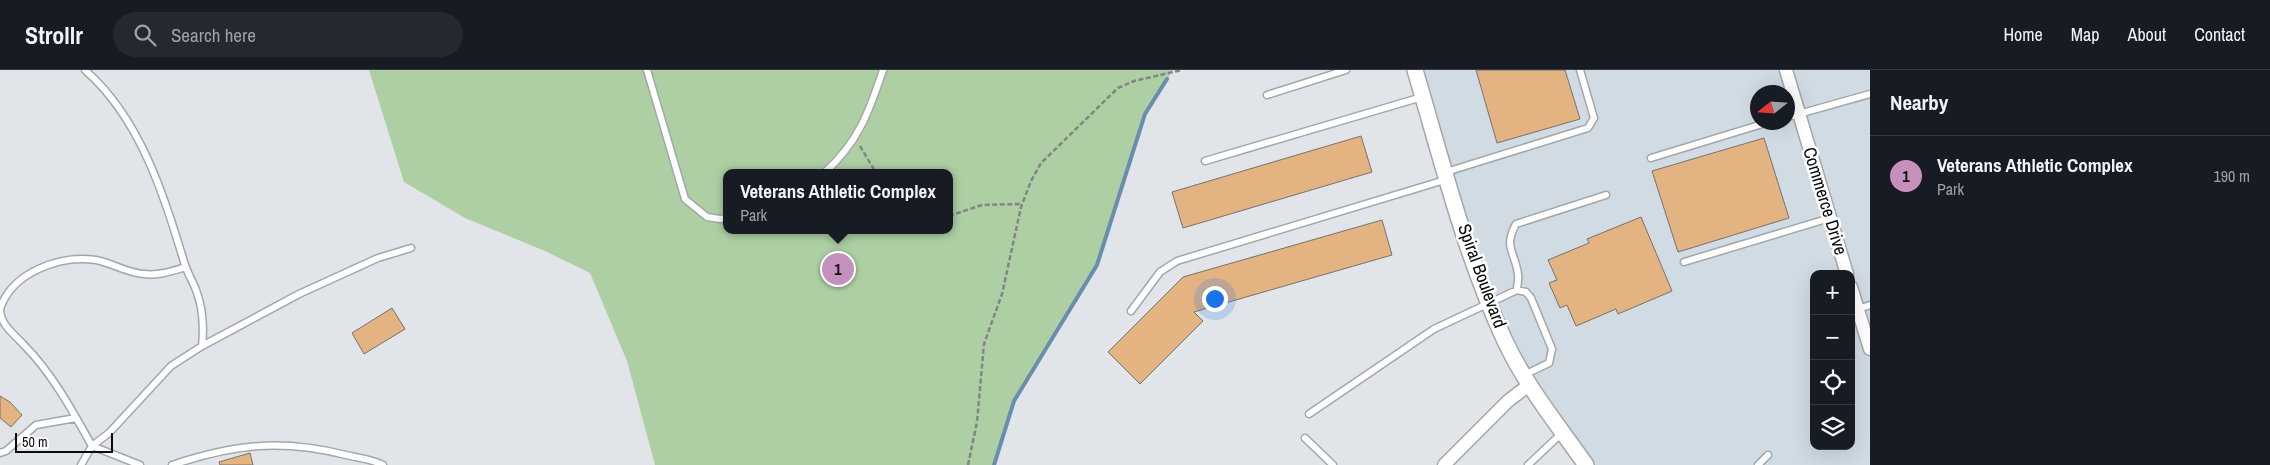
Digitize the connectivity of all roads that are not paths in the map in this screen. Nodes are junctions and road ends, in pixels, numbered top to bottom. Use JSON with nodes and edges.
{"nodes":[{"id":1,"x":85,"y":70,"type":"edge"},
{"id":2,"x":647,"y":70,"type":"edge"},
{"id":3,"x":882,"y":70,"type":"edge"},
{"id":4,"x":1346,"y":70,"type":"edge"},
{"id":5,"x":1415,"y":70,"type":"edge"},
{"id":6,"x":1580,"y":70,"type":"edge"},
{"id":7,"x":1786,"y":70,"type":"edge"},
{"id":8,"x":1788,"y":85,"type":"edge"},
{"id":9,"x":1870,"y":94,"type":"edge"},
{"id":10,"x":1267,"y":95,"type":"dead end"},
{"id":11,"x":1423,"y":96,"type":"junction"},
{"id":12,"x":1795,"y":114,"type":"edge"},
{"id":13,"x":1795,"y":121,"type":"edge"},
{"id":14,"x":1750,"y":128,"type":"edge"},
{"id":15,"x":1651,"y":158,"type":"dead end"},
{"id":16,"x":1205,"y":161,"type":"dead end"},
{"id":17,"x":828,"y":169,"type":"edge"},
{"id":18,"x":1447,"y":175,"type":"junction"},
{"id":19,"x":1606,"y":195,"type":"dead end"},
{"id":20,"x":1830,"y":218,"type":"junction"},
{"id":21,"x":723,"y":219,"type":"edge"},
{"id":22,"x":411,"y":248,"type":"dead end"},
{"id":23,"x":1684,"y":262,"type":"dead end"},
{"id":24,"x":186,"y":267,"type":"junction"},
{"id":25,"x":1846,"y":270,"type":"edge"},
{"id":26,"x":1517,"y":290,"type":"junction"},
{"id":27,"x":1855,"y":293,"type":"edge"},
{"id":28,"x":1490,"y":303,"type":"junction"},
{"id":29,"x":1864,"y":307,"type":"edge"},
{"id":30,"x":0,"y":309,"type":"edge"},
{"id":31,"x":1131,"y":311,"type":"dead end"},
{"id":32,"x":202,"y":346,"type":"junction"},
{"id":33,"x":1870,"y":349,"type":"edge"},
{"id":34,"x":1527,"y":380,"type":"junction"},
{"id":35,"x":1310,"y":414,"type":"dead end"},
{"id":36,"x":76,"y":418,"type":"junction"},
{"id":37,"x":1563,"y":433,"type":"junction"},
{"id":38,"x":1304,"y":438,"type":"dead end"},
{"id":39,"x":92,"y":446,"type":"junction"},
{"id":40,"x":0,"y":453,"type":"edge"},
{"id":41,"x":1768,"y":455,"type":"dead end"},
{"id":42,"x":81,"y":465,"type":"edge"},
{"id":43,"x":140,"y":465,"type":"edge"},
{"id":44,"x":172,"y":465,"type":"edge"},
{"id":45,"x":383,"y":465,"type":"edge"},
{"id":46,"x":1333,"y":465,"type":"edge"},
{"id":47,"x":1444,"y":465,"type":"edge"},
{"id":48,"x":1528,"y":465,"type":"edge"},
{"id":49,"x":1586,"y":465,"type":"edge"},
{"id":50,"x":1758,"y":465,"type":"edge"}],
"edges":[{"from":1,"to":24,"type":"lane"},
{"from":2,"to":21,"type":"lane"},
{"from":3,"to":17,"type":"lane"},
{"from":4,"to":10,"type":"lane"},
{"from":5,"to":11,"type":"street","name":"Spiral Boulevard"},
{"from":6,"to":18,"type":"lane"},
{"from":7,"to":8,"type":"street","name":"Commerce Drive"},
{"from":9,"to":12,"type":"lane"},
{"from":11,"to":16,"type":"lane"},
{"from":11,"to":18,"type":"street","name":"Spiral Boulevard"},
{"from":13,"to":20,"type":"street","name":"Commerce Drive"},
{"from":14,"to":15,"type":"lane"},
{"from":18,"to":28,"type":"street","name":"Spiral Boulevard"},
{"from":18,"to":31,"type":"lane"},
{"from":19,"to":26,"type":"lane"},
{"from":20,"to":23,"type":"lane"},
{"from":20,"to":25,"type":"street","name":"Commerce Drive"},
{"from":22,"to":32,"type":"lane"},
{"from":24,"to":30,"type":"lane"},
{"from":24,"to":32,"type":"lane"},
{"from":26,"to":28,"type":"lane"},
{"from":26,"to":34,"type":"lane"},
{"from":27,"to":29,"type":"street"},
{"from":28,"to":34,"type":"street","name":"Spiral Boulevard"},
{"from":28,"to":35,"type":"lane"},
{"from":29,"to":33,"type":"street"},
{"from":30,"to":36,"type":"lane"},
{"from":32,"to":39,"type":"lane"},
{"from":34,"to":37,"type":"street","name":"Spiral Boulevard"},
{"from":34,"to":47,"type":"street"},
{"from":36,"to":39,"type":"lane"},
{"from":36,"to":40,"type":"lane"},
{"from":37,"to":48,"type":"lane"},
{"from":37,"to":49,"type":"street","name":"Spiral Boulevard"},
{"from":38,"to":46,"type":"lane"},
{"from":39,"to":42,"type":"lane"},
{"from":39,"to":43,"type":"lane"},
{"from":41,"to":50,"type":"lane"},
{"from":44,"to":45,"type":"lane"}]}
